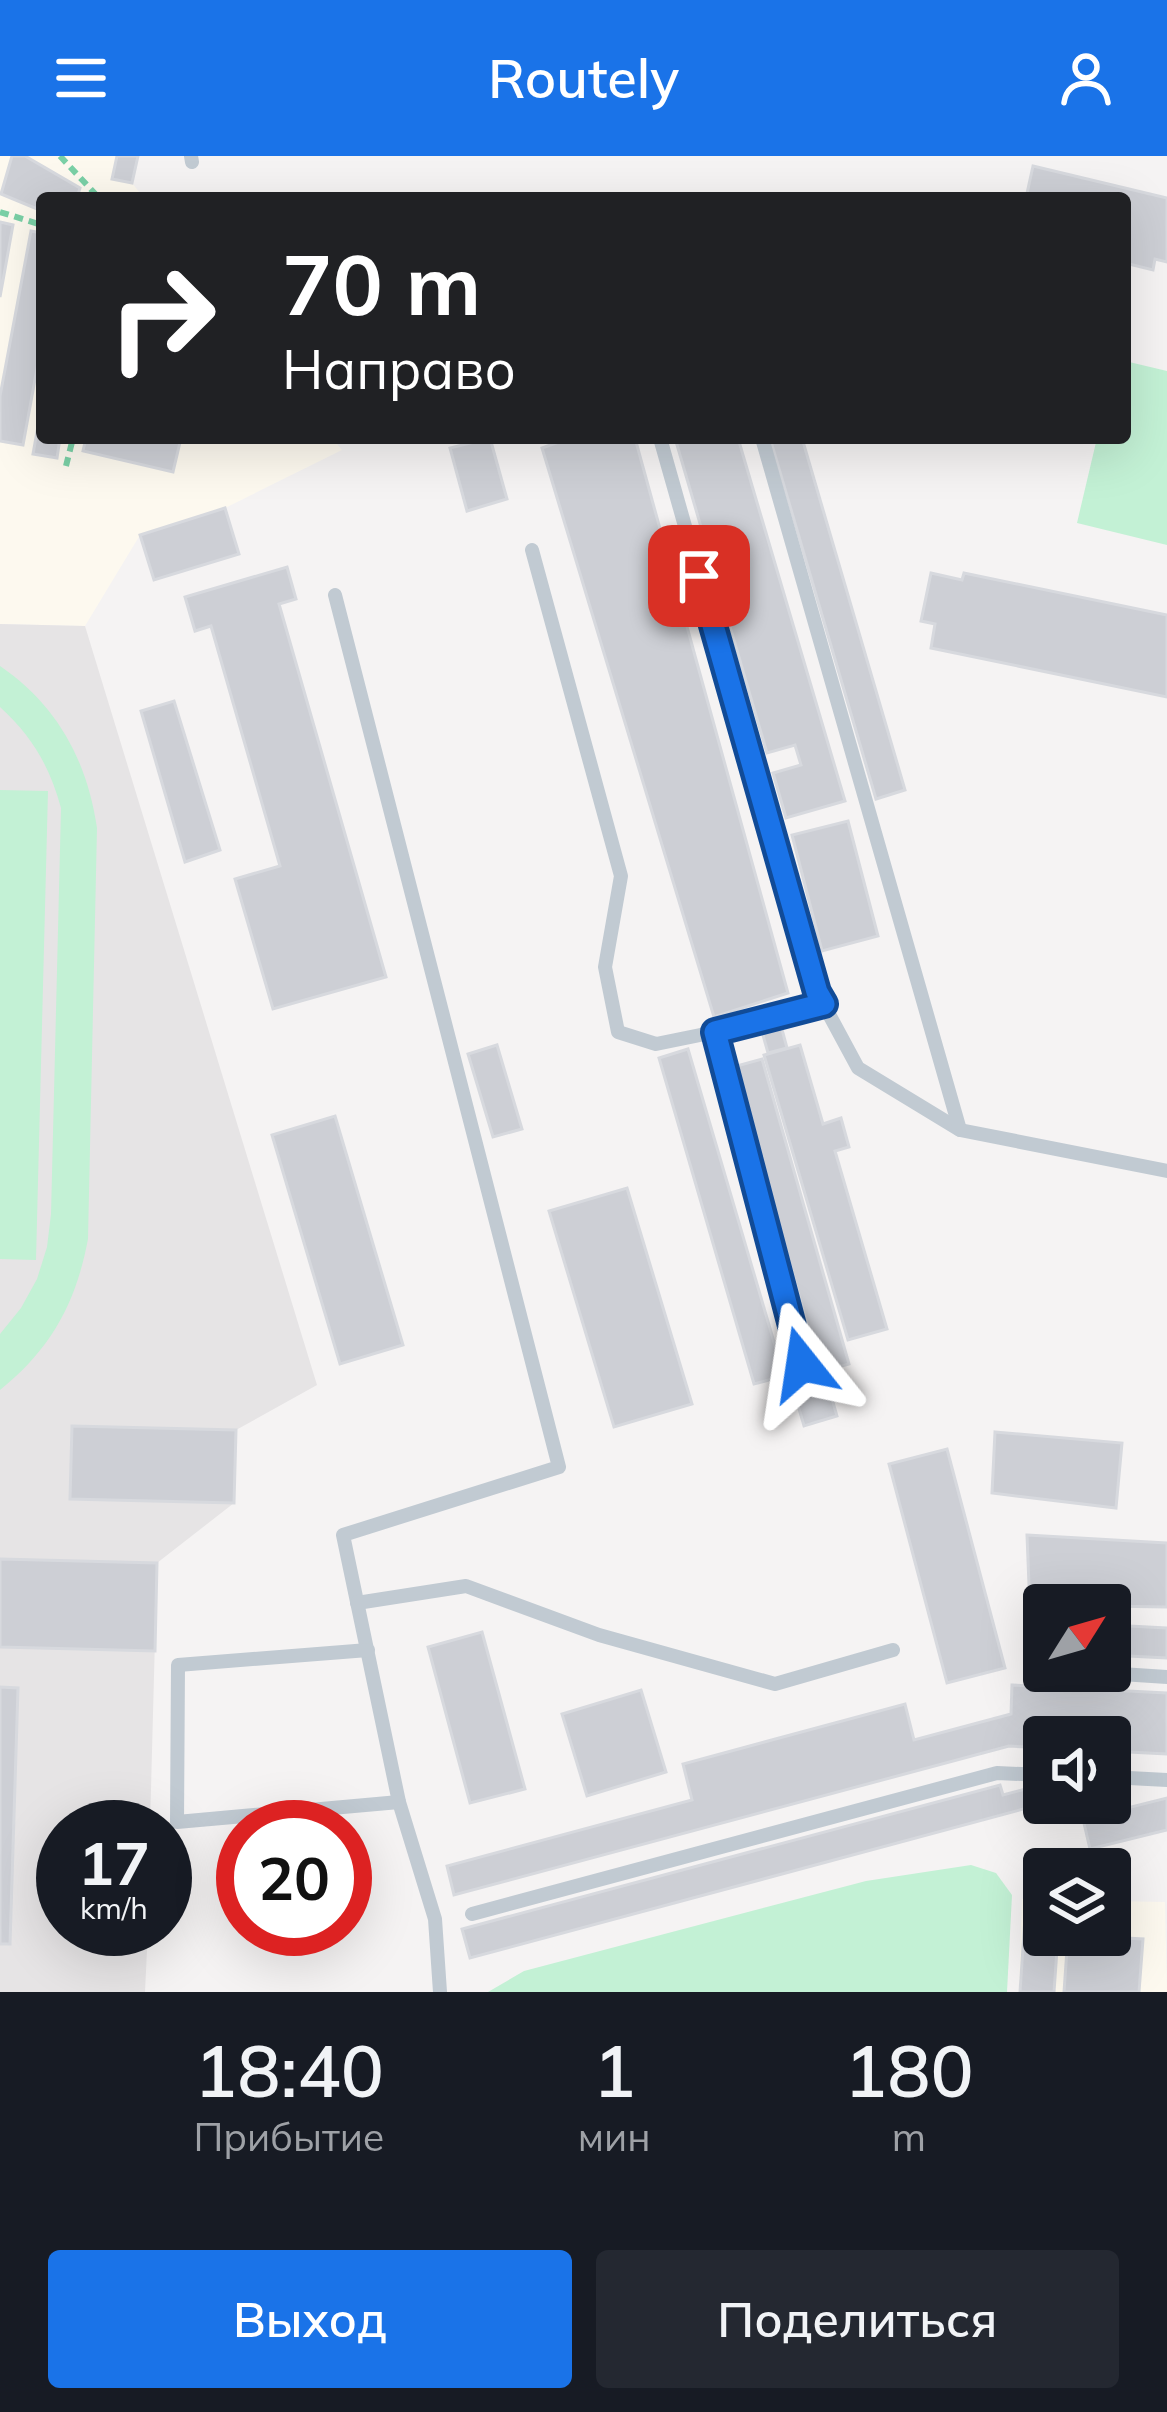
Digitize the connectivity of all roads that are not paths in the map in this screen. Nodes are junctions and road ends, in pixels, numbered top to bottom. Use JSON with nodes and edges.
{"nodes":[{"id":1,"x":662,"y":444,"type":"edge"},
{"id":2,"x":764,"y":444,"type":"edge"},
{"id":3,"x":532,"y":550,"type":"dead end"},
{"id":4,"x":335,"y":595,"type":"dead end"},
{"id":5,"x":824,"y":1004,"type":"junction"},
{"id":6,"x":715,"y":1032,"type":"junction"},
{"id":7,"x":960,"y":1130,"type":"junction"},
{"id":8,"x":1167,"y":1172,"type":"edge"},
{"id":9,"x":802,"y":1364,"type":"dead end"},
{"id":10,"x":357,"y":1603,"type":"junction"},
{"id":11,"x":368,"y":1650,"type":"junction"},
{"id":12,"x":893,"y":1650,"type":"dead end"},
{"id":13,"x":1131,"y":1674,"type":"edge"},
{"id":14,"x":1167,"y":1676,"type":"edge"},
{"id":15,"x":1023,"y":1774,"type":"edge"},
{"id":16,"x":1131,"y":1778,"type":"edge"},
{"id":17,"x":1167,"y":1780,"type":"edge"},
{"id":18,"x":399,"y":1802,"type":"junction"},
{"id":19,"x":472,"y":1914,"type":"dead end"},
{"id":20,"x":440,"y":1992,"type":"edge"}],
"edges":[{"from":1,"to":5,"type":"lane"},
{"from":2,"to":7,"type":"lane"},
{"from":3,"to":6,"type":"lane"},
{"from":4,"to":10,"type":"lane"},
{"from":5,"to":6,"type":"lane"},
{"from":5,"to":7,"type":"lane"},
{"from":6,"to":9,"type":"lane"},
{"from":7,"to":8,"type":"lane"},
{"from":10,"to":11,"type":"lane"},
{"from":10,"to":12,"type":"lane"},
{"from":11,"to":18,"type":"lane"},
{"from":11,"to":18,"type":"lane"},
{"from":13,"to":14,"type":"lane"},
{"from":15,"to":19,"type":"lane"},
{"from":16,"to":17,"type":"lane"},
{"from":18,"to":20,"type":"lane"}]}
